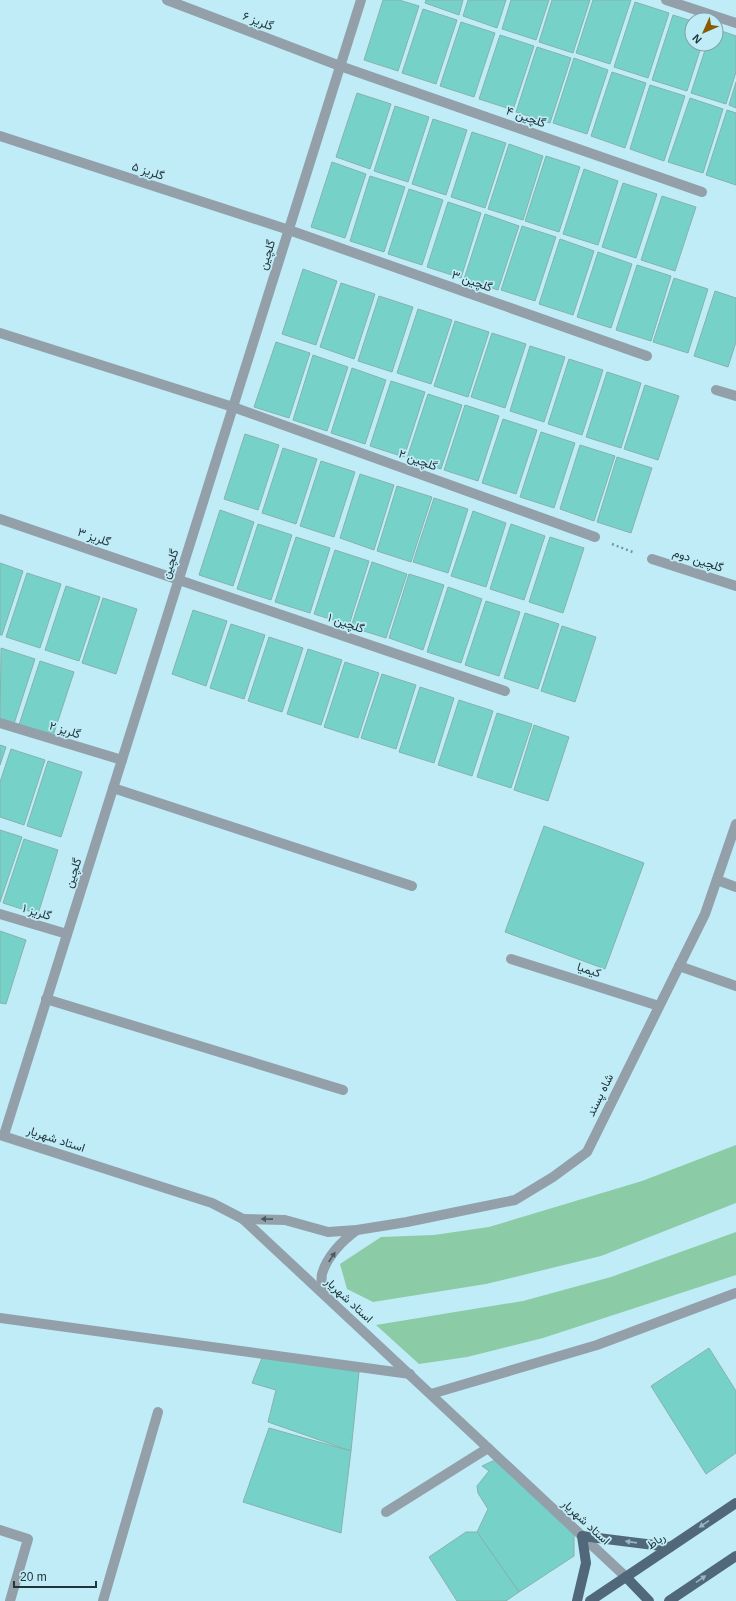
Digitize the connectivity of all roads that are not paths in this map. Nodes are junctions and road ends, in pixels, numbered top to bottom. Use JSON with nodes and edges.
{"nodes":[{"id":1,"x":167,"y":0,"type":"edge"},
{"id":2,"x":361,"y":0,"type":"edge"},
{"id":3,"x":666,"y":0,"type":"edge"},
{"id":4,"x":736,"y":23,"type":"edge"},
{"id":5,"x":340,"y":66,"type":"junction"},
{"id":6,"x":0,"y":136,"type":"edge"},
{"id":7,"x":702,"y":192,"type":"dead end"},
{"id":8,"x":289,"y":230,"type":"junction"},
{"id":9,"x":0,"y":333,"type":"edge"},
{"id":10,"x":647,"y":356,"type":"dead end"},
{"id":11,"x":716,"y":390,"type":"dead end"},
{"id":12,"x":736,"y":396,"type":"edge"},
{"id":13,"x":233,"y":407,"type":"junction"},
{"id":14,"x":0,"y":519,"type":"edge"},
{"id":15,"x":595,"y":537,"type":"road end"},
{"id":16,"x":652,"y":559,"type":"road end"},
{"id":17,"x":179,"y":579,"type":"junction"},
{"id":18,"x":736,"y":586,"type":"edge"},
{"id":19,"x":505,"y":691,"type":"dead end"},
{"id":20,"x":0,"y":723,"type":"edge"},
{"id":21,"x":122,"y":760,"type":"junction"},
{"id":22,"x":113,"y":788,"type":"junction"},
{"id":23,"x":736,"y":824,"type":"edge"},
{"id":24,"x":717,"y":880,"type":"junction"},
{"id":25,"x":412,"y":886,"type":"dead end"},
{"id":26,"x":736,"y":888,"type":"edge"},
{"id":27,"x":0,"y":914,"type":"edge"},
{"id":28,"x":67,"y":934,"type":"junction"},
{"id":29,"x":511,"y":958,"type":"dead end"},
{"id":30,"x":679,"y":966,"type":"junction"},
{"id":31,"x":736,"y":986,"type":"edge"},
{"id":32,"x":46,"y":1000,"type":"junction"},
{"id":33,"x":659,"y":1006,"type":"junction"},
{"id":34,"x":342,"y":1090,"type":"dead end"},
{"id":35,"x":2,"y":1135,"type":"edge"},
{"id":36,"x":243,"y":1219,"type":"junction"},
{"id":37,"x":357,"y":1230,"type":"junction"},
{"id":38,"x":323,"y":1293,"type":"junction"},
{"id":39,"x":736,"y":1293,"type":"edge"},
{"id":40,"x":0,"y":1318,"type":"edge"},
{"id":41,"x":410,"y":1374,"type":"junction"},
{"id":42,"x":431,"y":1394,"type":"junction"},
{"id":43,"x":158,"y":1412,"type":"dead end"},
{"id":44,"x":488,"y":1448,"type":"junction"},
{"id":45,"x":736,"y":1503,"type":"edge"},
{"id":46,"x":386,"y":1512,"type":"dead end"},
{"id":47,"x":0,"y":1530,"type":"edge"},
{"id":48,"x":582,"y":1536,"type":"junction"},
{"id":49,"x":670,"y":1547,"type":"junction"},
{"id":50,"x":736,"y":1556,"type":"edge"},
{"id":51,"x":626,"y":1577,"type":"junction"},
{"id":52,"x":10,"y":1601,"type":"edge"},
{"id":53,"x":103,"y":1601,"type":"edge"},
{"id":54,"x":577,"y":1601,"type":"edge"},
{"id":55,"x":590,"y":1601,"type":"edge"},
{"id":56,"x":649,"y":1601,"type":"edge"},
{"id":57,"x":669,"y":1601,"type":"edge"}],
"edges":[{"from":1,"to":5,"type":"street","name":"گلریز ۶"},
{"from":2,"to":5,"type":"street","name":"گلچین"},
{"from":3,"to":4,"type":"street"},
{"from":5,"to":7,"type":"street","name":"گلچین ۴"},
{"from":5,"to":8,"type":"street","name":"گلچین"},
{"from":6,"to":8,"type":"street","name":"گلریز ۵"},
{"from":8,"to":10,"type":"street","name":"گلچین ۳"},
{"from":8,"to":13,"type":"street","name":"گلچین"},
{"from":9,"to":13,"type":"street","name":"گلچین ۲"},
{"from":11,"to":12,"type":"street"},
{"from":13,"to":15,"type":"street","name":"گلچین ۲"},
{"from":13,"to":17,"type":"street","name":"گلچین"},
{"from":14,"to":17,"type":"street","name":"گلریز ۳"},
{"from":16,"to":18,"type":"street","name":"گلچین دوم"},
{"from":17,"to":19,"type":"street","name":"گلچین ۱"},
{"from":17,"to":21,"type":"street","name":"گلچین"},
{"from":20,"to":21,"type":"street","name":"گلریز ۲"},
{"from":21,"to":22,"type":"street","name":"گلچین"},
{"from":22,"to":25,"type":"street"},
{"from":22,"to":28,"type":"street","name":"گلچین"},
{"from":23,"to":24,"type":"street","name":"شاه پسند"},
{"from":24,"to":26,"type":"street"},
{"from":24,"to":30,"type":"street","name":"شاه پسند"},
{"from":27,"to":28,"type":"street","name":"گلریز ۱"},
{"from":28,"to":32,"type":"street","name":"گلچین"},
{"from":29,"to":33,"type":"street","name":"کیمیا"},
{"from":30,"to":31,"type":"street"},
{"from":30,"to":33,"type":"street","name":"شاه پسند"},
{"from":32,"to":34,"type":"street"},
{"from":32,"to":35,"type":"street","name":"گلچین"},
{"from":33,"to":37,"type":"street","name":"شاه پسند"},
{"from":35,"to":36,"type":"street","name":"استاد شهریار"},
{"from":37,"to":36,"type":"street","name":"شاه پسند","one_way":true},
{"from":36,"to":38,"type":"street","name":"استاد شهریار"},
{"from":38,"to":37,"type":"street","one_way":true},
{"from":38,"to":41,"type":"street","name":"استاد شهریار"},
{"from":39,"to":42,"type":"street"},
{"from":40,"to":41,"type":"street"},
{"from":41,"to":42,"type":"street","name":"استاد شهریار"},
{"from":42,"to":44,"type":"street","name":"استاد شهریار"},
{"from":43,"to":53,"type":"street"},
{"from":44,"to":46,"type":"street"},
{"from":44,"to":48,"type":"street","name":"استاد شهریار"},
{"from":45,"to":49,"type":"main road","name":"رباط","one_way":true},
{"from":47,"to":52,"type":"street"},
{"from":49,"to":48,"type":"main road","one_way":true},
{"from":48,"to":51,"type":"street","name":"استاد شهریار"},
{"from":48,"to":54,"type":"main road"},
{"from":49,"to":51,"type":"main road","name":"رباط"},
{"from":57,"to":50,"type":"main road","one_way":true},
{"from":51,"to":55,"type":"main road","name":"رباط"},
{"from":51,"to":56,"type":"main road"}]}
